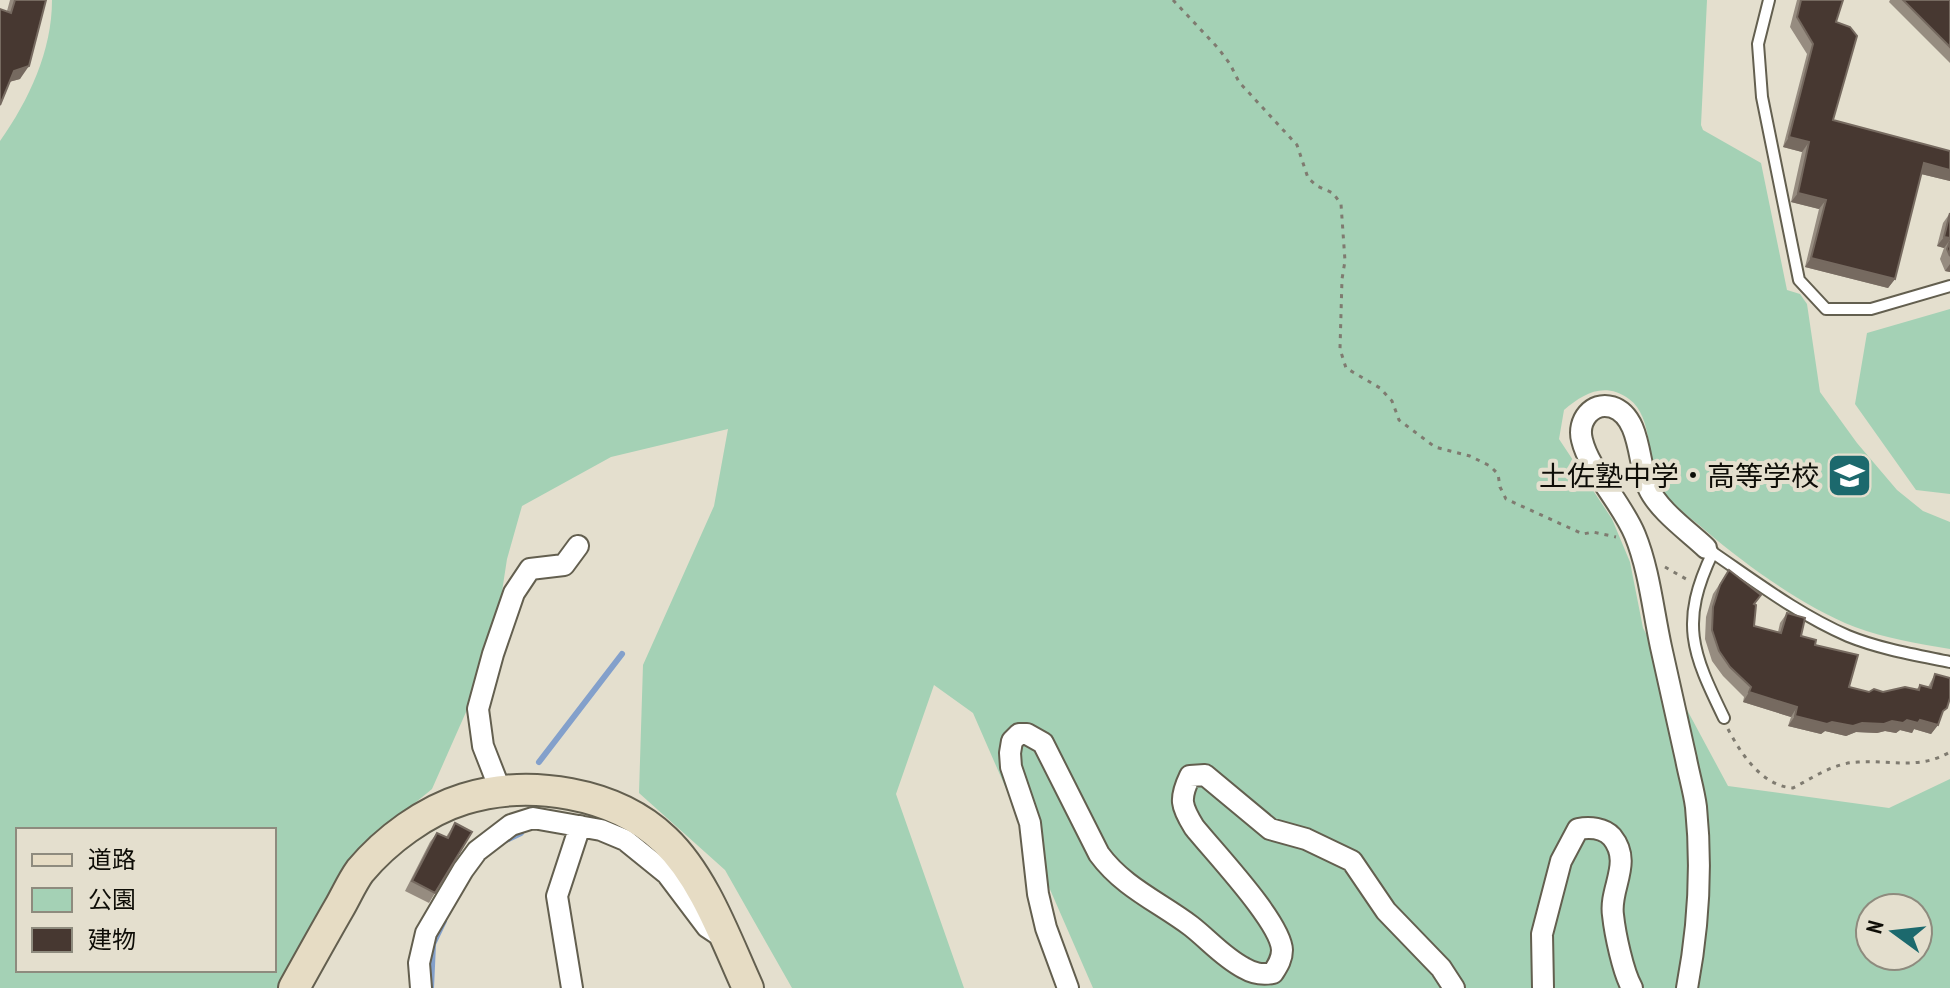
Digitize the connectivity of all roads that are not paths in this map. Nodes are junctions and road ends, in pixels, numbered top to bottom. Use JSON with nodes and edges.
{"nodes":[{"id":1,"x":1769,"y":0,"type":"edge"},
{"id":2,"x":1950,"y":286,"type":"edge"},
{"id":3,"x":578,"y":546,"type":"dead end"},
{"id":4,"x":1710,"y":550,"type":"junction"},
{"id":5,"x":1950,"y":662,"type":"edge"},
{"id":6,"x":1724,"y":718,"type":"road end"},
{"id":7,"x":501,"y":792,"type":"junction"},
{"id":8,"x":580,"y":826,"type":"junction"},
{"id":9,"x":726,"y":939,"type":"junction"},
{"id":10,"x":1261,"y":981,"type":"edge"},
{"id":11,"x":294,"y":988,"type":"edge"},
{"id":12,"x":421,"y":988,"type":"edge"},
{"id":13,"x":572,"y":988,"type":"edge"},
{"id":14,"x":748,"y":988,"type":"edge"},
{"id":15,"x":1068,"y":988,"type":"edge"},
{"id":16,"x":1454,"y":988,"type":"edge"},
{"id":17,"x":1543,"y":988,"type":"edge"},
{"id":18,"x":1632,"y":988,"type":"edge"},
{"id":19,"x":1687,"y":988,"type":"edge"}],
"edges":[{"from":1,"to":2,"type":"lane"},
{"from":3,"to":7,"type":"street"},
{"from":4,"to":5,"type":"lane"},
{"from":4,"to":6,"type":"lane"},
{"from":4,"to":19,"type":"street"},
{"from":7,"to":9,"type":"street"},
{"from":7,"to":11,"type":"street"},
{"from":8,"to":9,"type":"street"},
{"from":8,"to":12,"type":"street"},
{"from":8,"to":13,"type":"street"},
{"from":9,"to":14,"type":"street"},
{"from":10,"to":15,"type":"street"},
{"from":10,"to":16,"type":"street"},
{"from":17,"to":18,"type":"street"}]}
